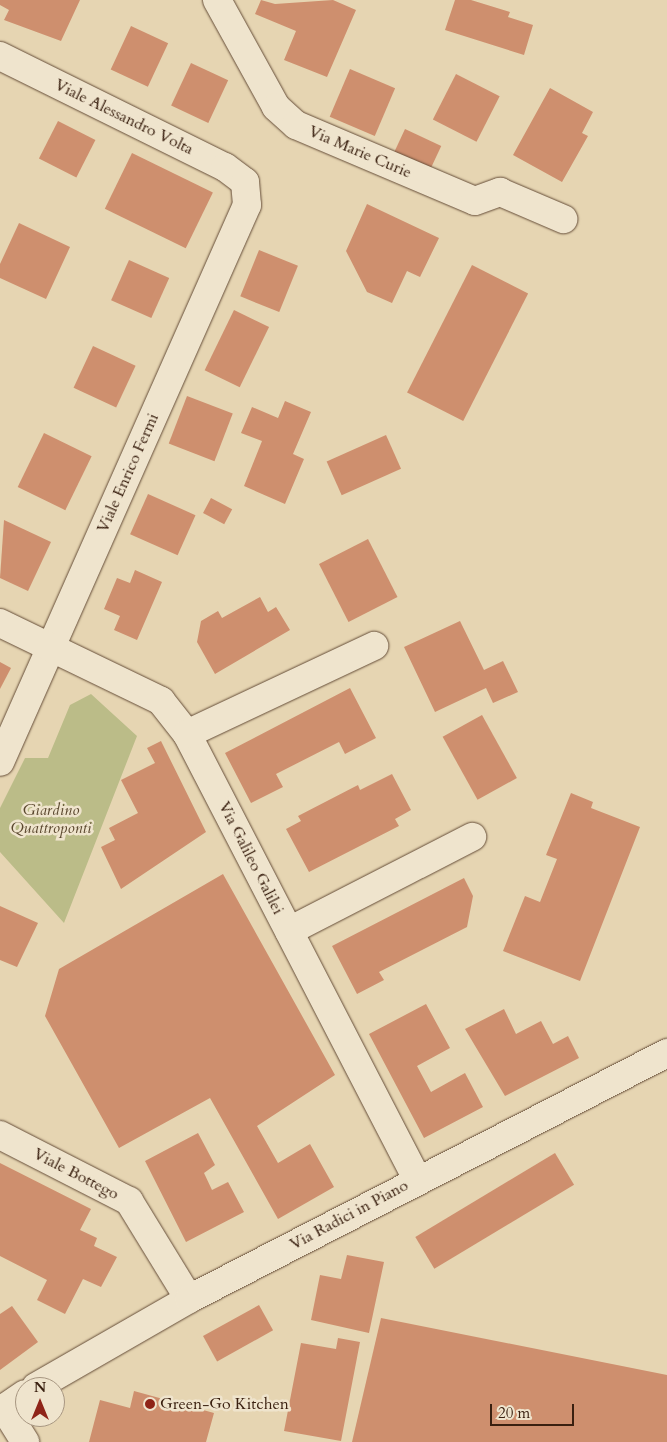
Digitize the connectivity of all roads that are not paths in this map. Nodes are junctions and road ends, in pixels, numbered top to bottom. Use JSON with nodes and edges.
{"nodes":[{"id":1,"x":217,"y":0,"type":"edge"},
{"id":2,"x":0,"y":56,"type":"edge"},
{"id":3,"x":245,"y":182,"type":"joint"},
{"id":4,"x":563,"y":219,"type":"dead end"},
{"id":5,"x":0,"y":623,"type":"edge"},
{"id":6,"x":374,"y":646,"type":"dead end"},
{"id":7,"x":50,"y":648,"type":"junction"},
{"id":8,"x":187,"y":734,"type":"junction"},
{"id":9,"x":0,"y":762,"type":"edge"},
{"id":10,"x":472,"y":837,"type":"dead end"},
{"id":11,"x":289,"y":931,"type":"junction"},
{"id":12,"x":667,"y":1053,"type":"edge"},
{"id":13,"x":0,"y":1135,"type":"edge"},
{"id":14,"x":416,"y":1179,"type":"junction"},
{"id":15,"x":189,"y":1299,"type":"junction"},
{"id":16,"x":53,"y":1377,"type":"edge"},
{"id":17,"x":10,"y":1404,"type":"edge"},
{"id":18,"x":25,"y":1442,"type":"edge"}],
"edges":[{"from":1,"to":4,"type":"street","name":"Via Marie Curie"},
{"from":2,"to":3,"type":"street","name":"Viale Alessandro Volta"},
{"from":3,"to":7,"type":"street","name":"Viale Enrico Fermi"},
{"from":5,"to":7,"type":"street","name":"Via Galileo Galilei"},
{"from":6,"to":8,"type":"street"},
{"from":7,"to":8,"type":"street","name":"Via Galileo Galilei"},
{"from":7,"to":9,"type":"street","name":"Viale Enrico Fermi"},
{"from":8,"to":11,"type":"street","name":"Via Galileo Galilei"},
{"from":10,"to":11,"type":"street"},
{"from":11,"to":14,"type":"street","name":"Via Galileo Galilei"},
{"from":12,"to":14,"type":"street","name":"Via Radici in Piano"},
{"from":13,"to":15,"type":"street","name":"Viale Bottego"},
{"from":14,"to":15,"type":"street","name":"Via Radici in Piano"},
{"from":15,"to":16,"type":"street","name":"Via Radici in Piano"},
{"from":17,"to":18,"type":"street"}]}
